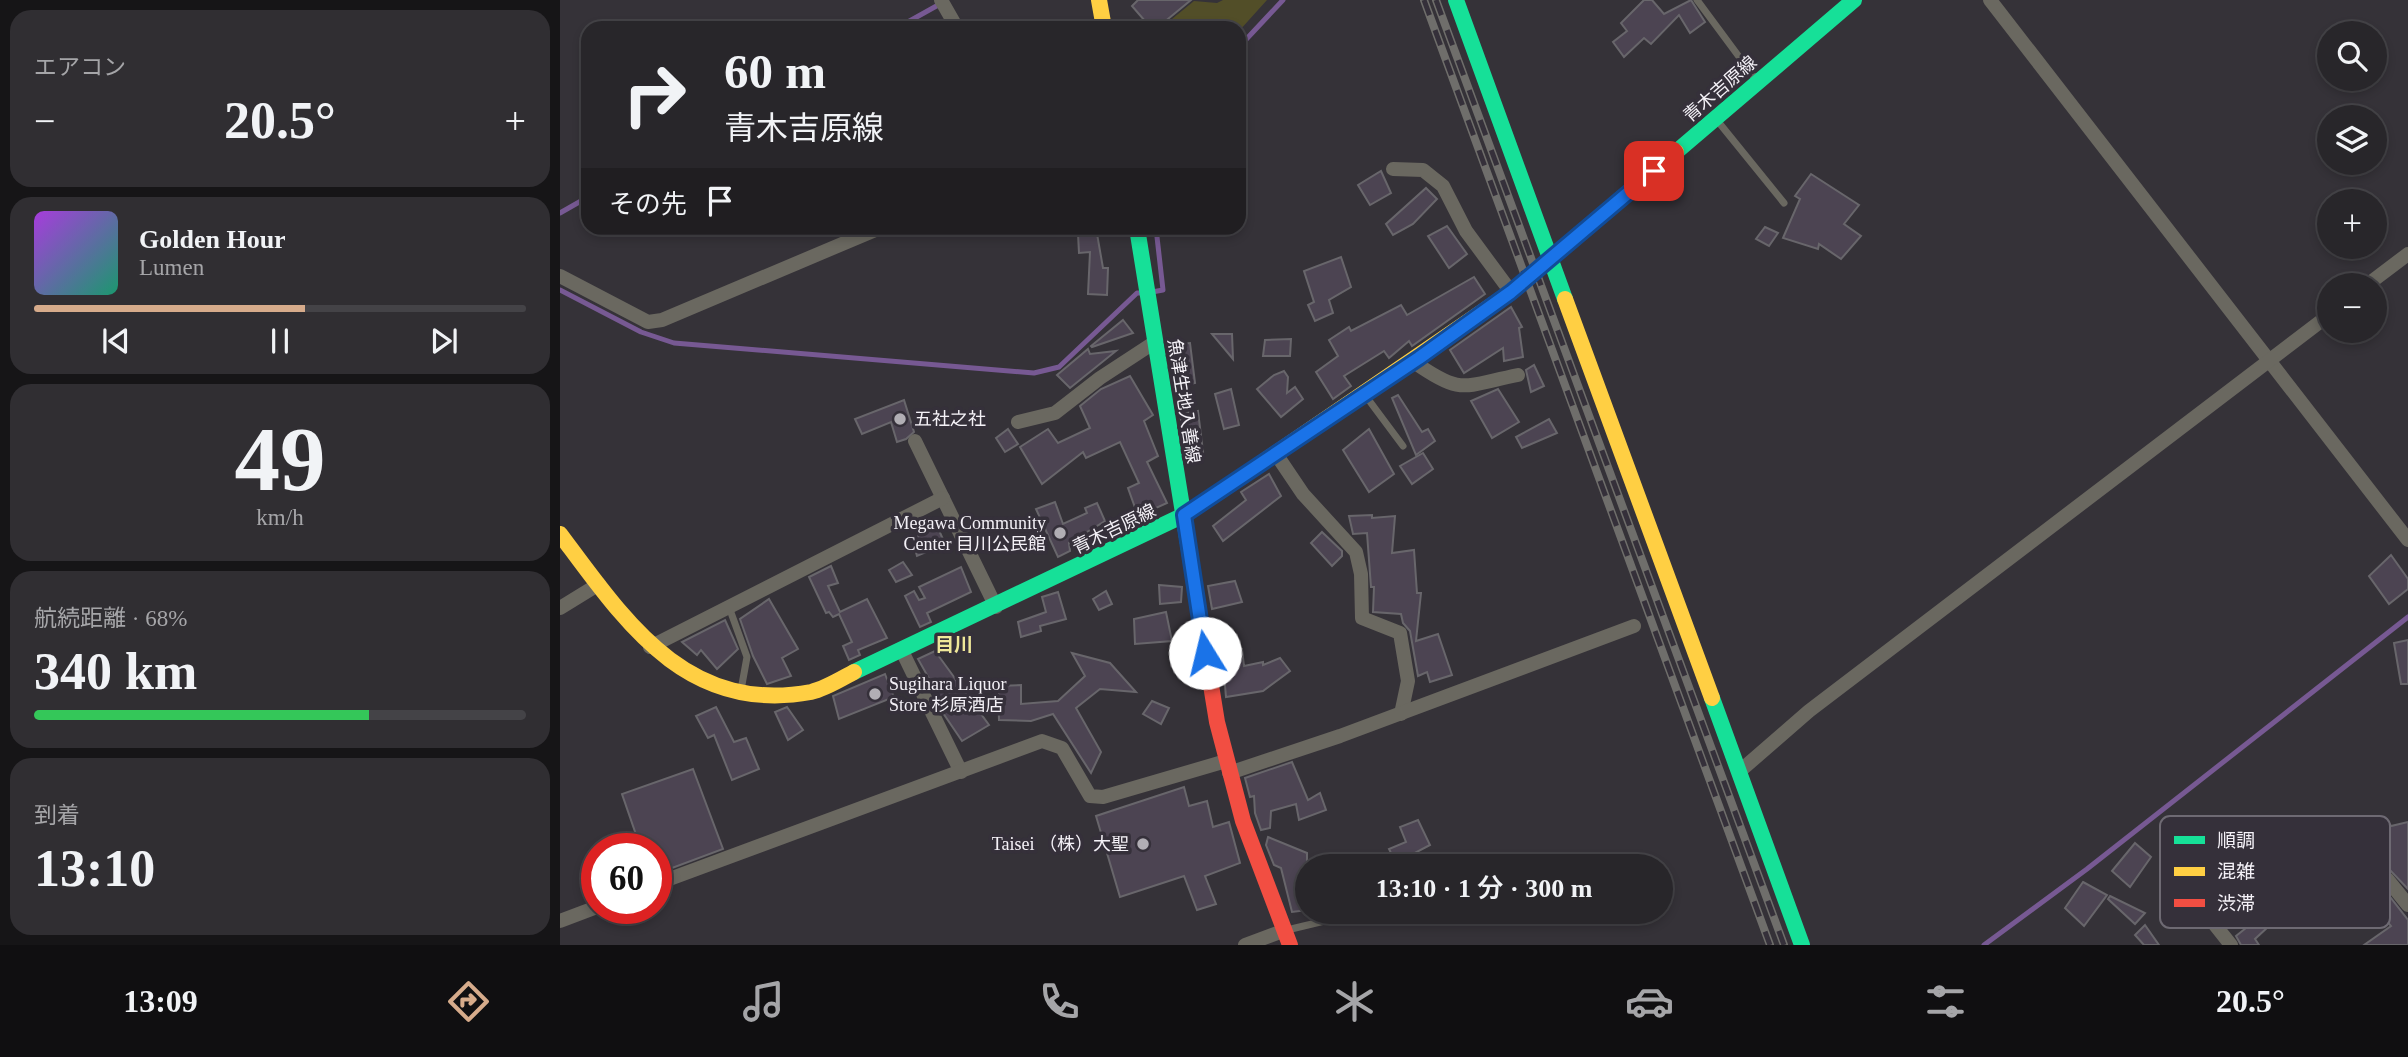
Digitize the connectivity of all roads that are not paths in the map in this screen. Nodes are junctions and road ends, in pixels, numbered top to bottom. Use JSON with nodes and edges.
{"nodes":[{"id":1,"x":941,"y":0,"type":"edge"},
{"id":2,"x":1099,"y":0,"type":"edge"},
{"id":3,"x":1456,"y":0,"type":"edge"},
{"id":4,"x":1697,"y":0,"type":"edge"},
{"id":5,"x":1854,"y":0,"type":"edge"},
{"id":6,"x":1990,"y":0,"type":"edge"},
{"id":7,"x":953,"y":21,"type":"edge"},
{"id":8,"x":1103,"y":21,"type":"edge"},
{"id":9,"x":1758,"y":82,"type":"junction"},
{"id":10,"x":1715,"y":118,"type":"junction"},
{"id":11,"x":1393,"y":169,"type":"dead end"},
{"id":12,"x":1784,"y":203,"type":"dead end"},
{"id":13,"x":863,"y":235,"type":"edge"},
{"id":14,"x":1138,"y":235,"type":"edge"},
{"id":15,"x":2408,"y":254,"type":"edge"},
{"id":16,"x":1552,"y":259,"type":"junction"},
{"id":17,"x":2383,"y":273,"type":"edge"},
{"id":18,"x":560,"y":276,"type":"edge"},
{"id":19,"x":1511,"y":292,"type":"junction"},
{"id":20,"x":2317,"y":324,"type":"edge"},
{"id":21,"x":1155,"y":342,"type":"junction"},
{"id":22,"x":1414,"y":362,"type":"junction"},
{"id":23,"x":2269,"y":362,"type":"junction"},
{"id":24,"x":1518,"y":375,"type":"dead end"},
{"id":25,"x":1365,"y":395,"type":"junction"},
{"id":26,"x":1018,"y":422,"type":"dead end"},
{"id":27,"x":915,"y":441,"type":"dead end"},
{"id":28,"x":1403,"y":446,"type":"dead end"},
{"id":29,"x":1276,"y":454,"type":"junction"},
{"id":30,"x":943,"y":498,"type":"junction"},
{"id":31,"x":1184,"y":515,"type":"junction"},
{"id":32,"x":560,"y":534,"type":"edge"},
{"id":33,"x":2408,"y":540,"type":"edge"},
{"id":34,"x":599,"y":584,"type":"junction"},
{"id":35,"x":729,"y":607,"type":"junction"},
{"id":36,"x":996,"y":607,"type":"junction"},
{"id":37,"x":560,"y":608,"type":"edge"},
{"id":38,"x":1634,"y":626,"type":"dead end"},
{"id":39,"x":650,"y":647,"type":"junction"},
{"id":40,"x":902,"y":652,"type":"junction"},
{"id":41,"x":741,"y":694,"type":"junction"},
{"id":42,"x":1401,"y":714,"type":"junction"},
{"id":43,"x":1227,"y":767,"type":"junction"},
{"id":44,"x":1740,"y":771,"type":"junction"},
{"id":45,"x":961,"y":772,"type":"junction"},
{"id":46,"x":672,"y":878,"type":"edge"},
{"id":47,"x":2390,"y":883,"type":"edge"},
{"id":48,"x":2408,"y":905,"type":"edge"},
{"id":49,"x":581,"y":912,"type":"edge"},
{"id":50,"x":560,"y":921,"type":"edge"},
{"id":51,"x":1322,"y":924,"type":"edge"},
{"id":52,"x":2218,"y":928,"type":"edge"},
{"id":53,"x":1287,"y":938,"type":"edge"},
{"id":54,"x":1245,"y":945,"type":"edge"},
{"id":55,"x":1802,"y":945,"type":"edge"},
{"id":56,"x":2231,"y":945,"type":"edge"}],
"edges":[{"from":1,"to":7,"type":"street"},
{"from":2,"to":8,"type":"main road"},
{"from":3,"to":16,"type":"main road"},
{"from":4,"to":9,"type":"lane"},
{"from":5,"to":9,"type":"main road","name":"青木吉原線"},
{"from":6,"to":23,"type":"street"},
{"from":9,"to":10,"type":"main road","name":"青木吉原線"},
{"from":10,"to":12,"type":"lane"},
{"from":10,"to":16,"type":"main road","name":"青木吉原線"},
{"from":11,"to":19,"type":"street"},
{"from":13,"to":18,"type":"street"},
{"from":14,"to":21,"type":"main road","name":"魚津生地入善線"},
{"from":15,"to":17,"type":"street"},
{"from":16,"to":19,"type":"main road","name":"青木吉原線"},
{"from":16,"to":44,"type":"main road"},
{"from":19,"to":22,"type":"main road","name":"青木吉原線"},
{"from":20,"to":23,"type":"street"},
{"from":21,"to":26,"type":"street"},
{"from":21,"to":31,"type":"main road","name":"魚津生地入善線"},
{"from":22,"to":24,"type":"street"},
{"from":22,"to":25,"type":"main road","name":"青木吉原線"},
{"from":23,"to":33,"type":"street"},
{"from":23,"to":44,"type":"street"},
{"from":25,"to":28,"type":"lane"},
{"from":25,"to":29,"type":"main road","name":"青木吉原線"},
{"from":27,"to":30,"type":"street"},
{"from":29,"to":31,"type":"main road","name":"青木吉原線"},
{"from":29,"to":42,"type":"street"},
{"from":30,"to":35,"type":"street"},
{"from":30,"to":36,"type":"street"},
{"from":31,"to":36,"type":"main road","name":"青木吉原線"},
{"from":31,"to":43,"type":"main road","name":"魚津生地入善線"},
{"from":32,"to":34,"type":"main road","name":"青木吉原線"},
{"from":34,"to":37,"type":"street"},
{"from":34,"to":39,"type":"main road","name":"青木吉原線"},
{"from":35,"to":39,"type":"street"},
{"from":35,"to":41,"type":"lane"},
{"from":36,"to":40,"type":"main road","name":"青木吉原線"},
{"from":38,"to":42,"type":"street"},
{"from":39,"to":41,"type":"main road","name":"青木吉原線"},
{"from":40,"to":41,"type":"main road","name":"青木吉原線"},
{"from":40,"to":45,"type":"street"},
{"from":42,"to":43,"type":"street"},
{"from":43,"to":45,"type":"street"},
{"from":43,"to":53,"type":"main road","name":"魚津生地入善線"},
{"from":44,"to":55,"type":"main road"},
{"from":45,"to":46,"type":"street"},
{"from":47,"to":48,"type":"street"},
{"from":49,"to":50,"type":"street"},
{"from":51,"to":53,"type":"lane"},
{"from":52,"to":56,"type":"street"},
{"from":53,"to":54,"type":"street"}]}
